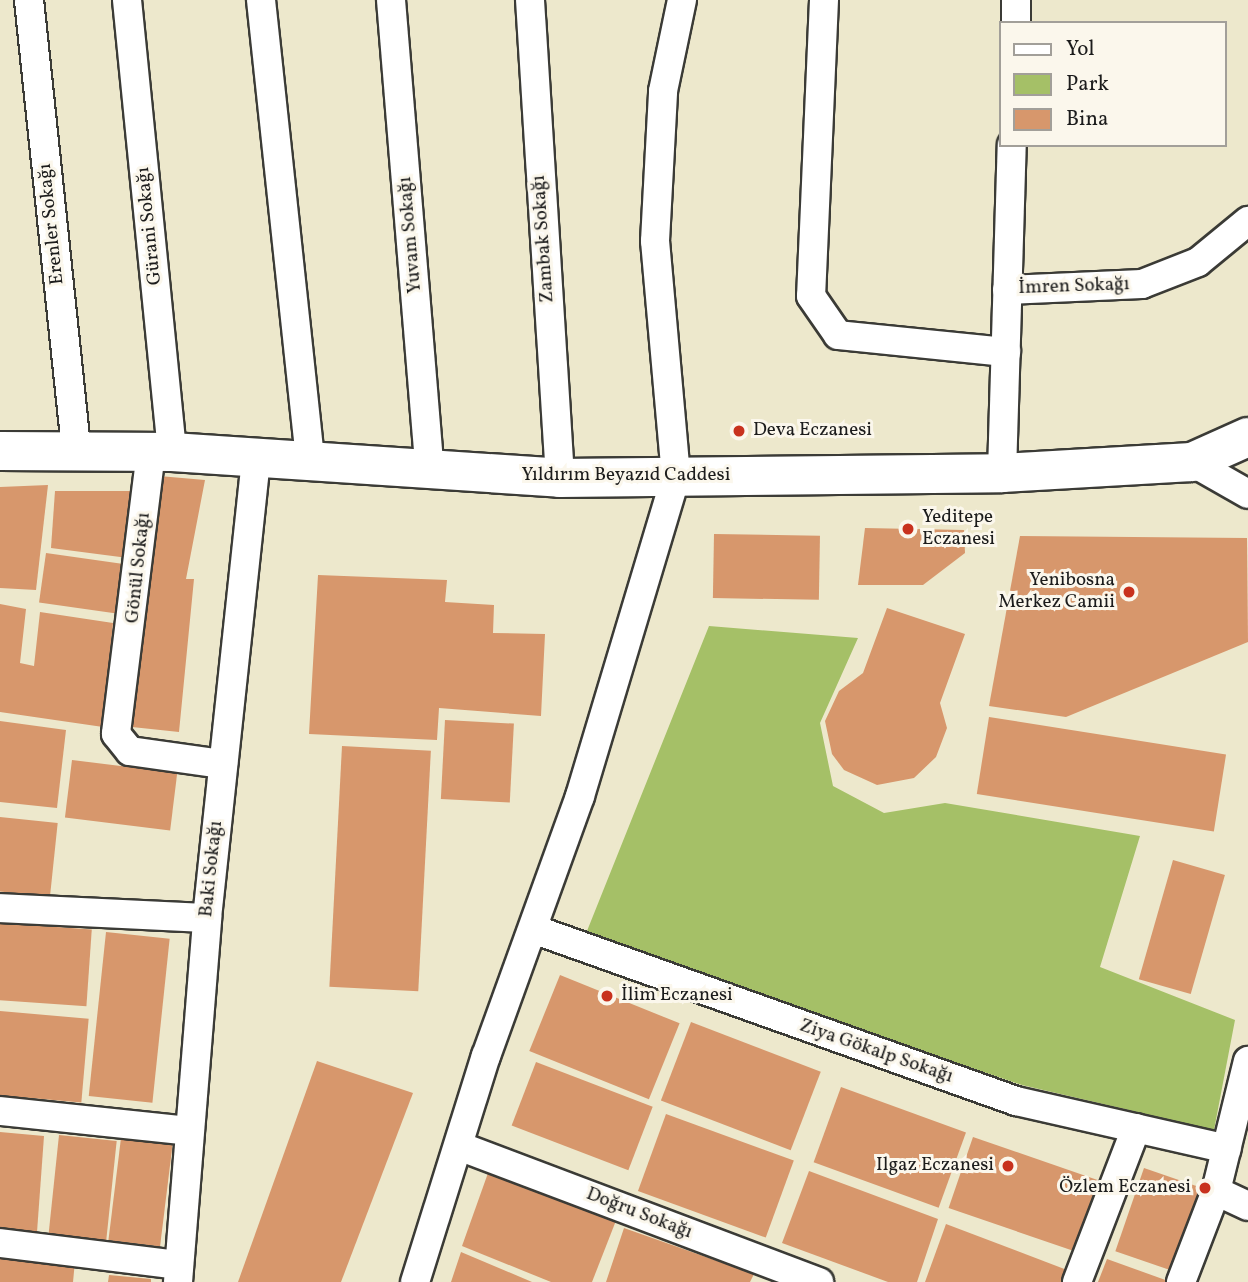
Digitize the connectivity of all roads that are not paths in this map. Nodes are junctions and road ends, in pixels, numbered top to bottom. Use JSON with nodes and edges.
{"nodes":[{"id":1,"x":29,"y":0,"type":"edge"},
{"id":2,"x":127,"y":0,"type":"edge"},
{"id":3,"x":261,"y":0,"type":"edge"},
{"id":4,"x":391,"y":0,"type":"edge"},
{"id":5,"x":530,"y":0,"type":"edge"},
{"id":6,"x":682,"y":0,"type":"edge"},
{"id":7,"x":824,"y":0,"type":"edge"},
{"id":8,"x":1016,"y":0,"type":"edge"},
{"id":9,"x":1016,"y":21,"type":"edge"},
{"id":10,"x":1012,"y":147,"type":"edge"},
{"id":11,"x":1248,"y":221,"type":"edge"},
{"id":12,"x":1007,"y":290,"type":"junction"},
{"id":13,"x":1006,"y":352,"type":"junction"},
{"id":14,"x":1248,"y":437,"type":"edge"},
{"id":15,"x":76,"y":449,"type":"junction"},
{"id":16,"x":0,"y":451,"type":"edge"},
{"id":17,"x":162,"y":452,"type":"junction"},
{"id":18,"x":256,"y":457,"type":"junction"},
{"id":19,"x":310,"y":462,"type":"junction"},
{"id":20,"x":1192,"y":462,"type":"junction"},
{"id":21,"x":430,"y":471,"type":"junction"},
{"id":22,"x":1002,"y":473,"type":"junction"},
{"id":23,"x":676,"y":476,"type":"junction"},
{"id":24,"x":560,"y":478,"type":"junction"},
{"id":25,"x":1248,"y":494,"type":"edge"},
{"id":26,"x":223,"y":764,"type":"junction"},
{"id":27,"x":0,"y":908,"type":"edge"},
{"id":28,"x":207,"y":918,"type":"junction"},
{"id":29,"x":533,"y":929,"type":"junction"},
{"id":30,"x":1248,"y":1061,"type":"edge"},
{"id":31,"x":0,"y":1111,"type":"edge"},
{"id":32,"x":1136,"y":1128,"type":"junction"},
{"id":33,"x":189,"y":1131,"type":"junction"},
{"id":34,"x":459,"y":1146,"type":"junction"},
{"id":35,"x":1227,"y":1149,"type":"junction"},
{"id":36,"x":1216,"y":1191,"type":"junction"},
{"id":37,"x":1248,"y":1206,"type":"edge"},
{"id":38,"x":0,"y":1243,"type":"edge"},
{"id":39,"x":178,"y":1273,"type":"edge"},
{"id":40,"x":415,"y":1282,"type":"edge"},
{"id":41,"x":819,"y":1282,"type":"edge"},
{"id":42,"x":1077,"y":1282,"type":"edge"},
{"id":43,"x":1181,"y":1282,"type":"edge"}],
"edges":[{"from":1,"to":15,"type":"street","name":"Erenler Sokağı"},
{"from":2,"to":17,"type":"street","name":"Gürani Sokağı"},
{"from":3,"to":19,"type":"street"},
{"from":4,"to":21,"type":"street","name":"Yuvam Sokağı"},
{"from":5,"to":24,"type":"street","name":"Zambak Sokağı"},
{"from":6,"to":23,"type":"street"},
{"from":7,"to":13,"type":"street"},
{"from":8,"to":9,"type":"street"},
{"from":10,"to":12,"type":"street"},
{"from":11,"to":12,"type":"street","name":"İmren Sokağı"},
{"from":12,"to":13,"type":"street"},
{"from":13,"to":22,"type":"street"},
{"from":14,"to":20,"type":"main road","name":"Yıldırım Beyazıd Caddesi"},
{"from":15,"to":16,"type":"main road","name":"Yıldırım Beyazıd Caddesi"},
{"from":15,"to":17,"type":"main road","name":"Yıldırım Beyazıd Caddesi"},
{"from":17,"to":18,"type":"main road","name":"Yıldırım Beyazıd Caddesi"},
{"from":17,"to":26,"type":"street","name":"Gönül Sokağı"},
{"from":18,"to":19,"type":"main road","name":"Yıldırım Beyazıd Caddesi"},
{"from":18,"to":26,"type":"street","name":"Baki Sokağı"},
{"from":19,"to":21,"type":"main road","name":"Yıldırım Beyazıd Caddesi"},
{"from":20,"to":22,"type":"main road","name":"Yıldırım Beyazıd Caddesi"},
{"from":20,"to":25,"type":"street"},
{"from":21,"to":24,"type":"main road","name":"Yıldırım Beyazıd Caddesi"},
{"from":22,"to":23,"type":"main road","name":"Yıldırım Beyazıd Caddesi"},
{"from":23,"to":24,"type":"main road","name":"Yıldırım Beyazıd Caddesi"},
{"from":23,"to":29,"type":"street"},
{"from":26,"to":28,"type":"street","name":"Baki Sokağı"},
{"from":27,"to":28,"type":"street"},
{"from":28,"to":33,"type":"street","name":"Baki Sokağı"},
{"from":29,"to":32,"type":"street","name":"Ziya Gökalp Sokağı"},
{"from":29,"to":34,"type":"street"},
{"from":30,"to":35,"type":"street"},
{"from":31,"to":33,"type":"street"},
{"from":32,"to":35,"type":"street","name":"Ziya Gökalp Sokağı"},
{"from":32,"to":42,"type":"street"},
{"from":33,"to":39,"type":"street","name":"Baki Sokağı"},
{"from":34,"to":40,"type":"street"},
{"from":34,"to":41,"type":"street","name":"Doğru Sokağı"},
{"from":35,"to":36,"type":"street"},
{"from":36,"to":37,"type":"street"},
{"from":36,"to":43,"type":"street"},
{"from":38,"to":39,"type":"street"}]}
